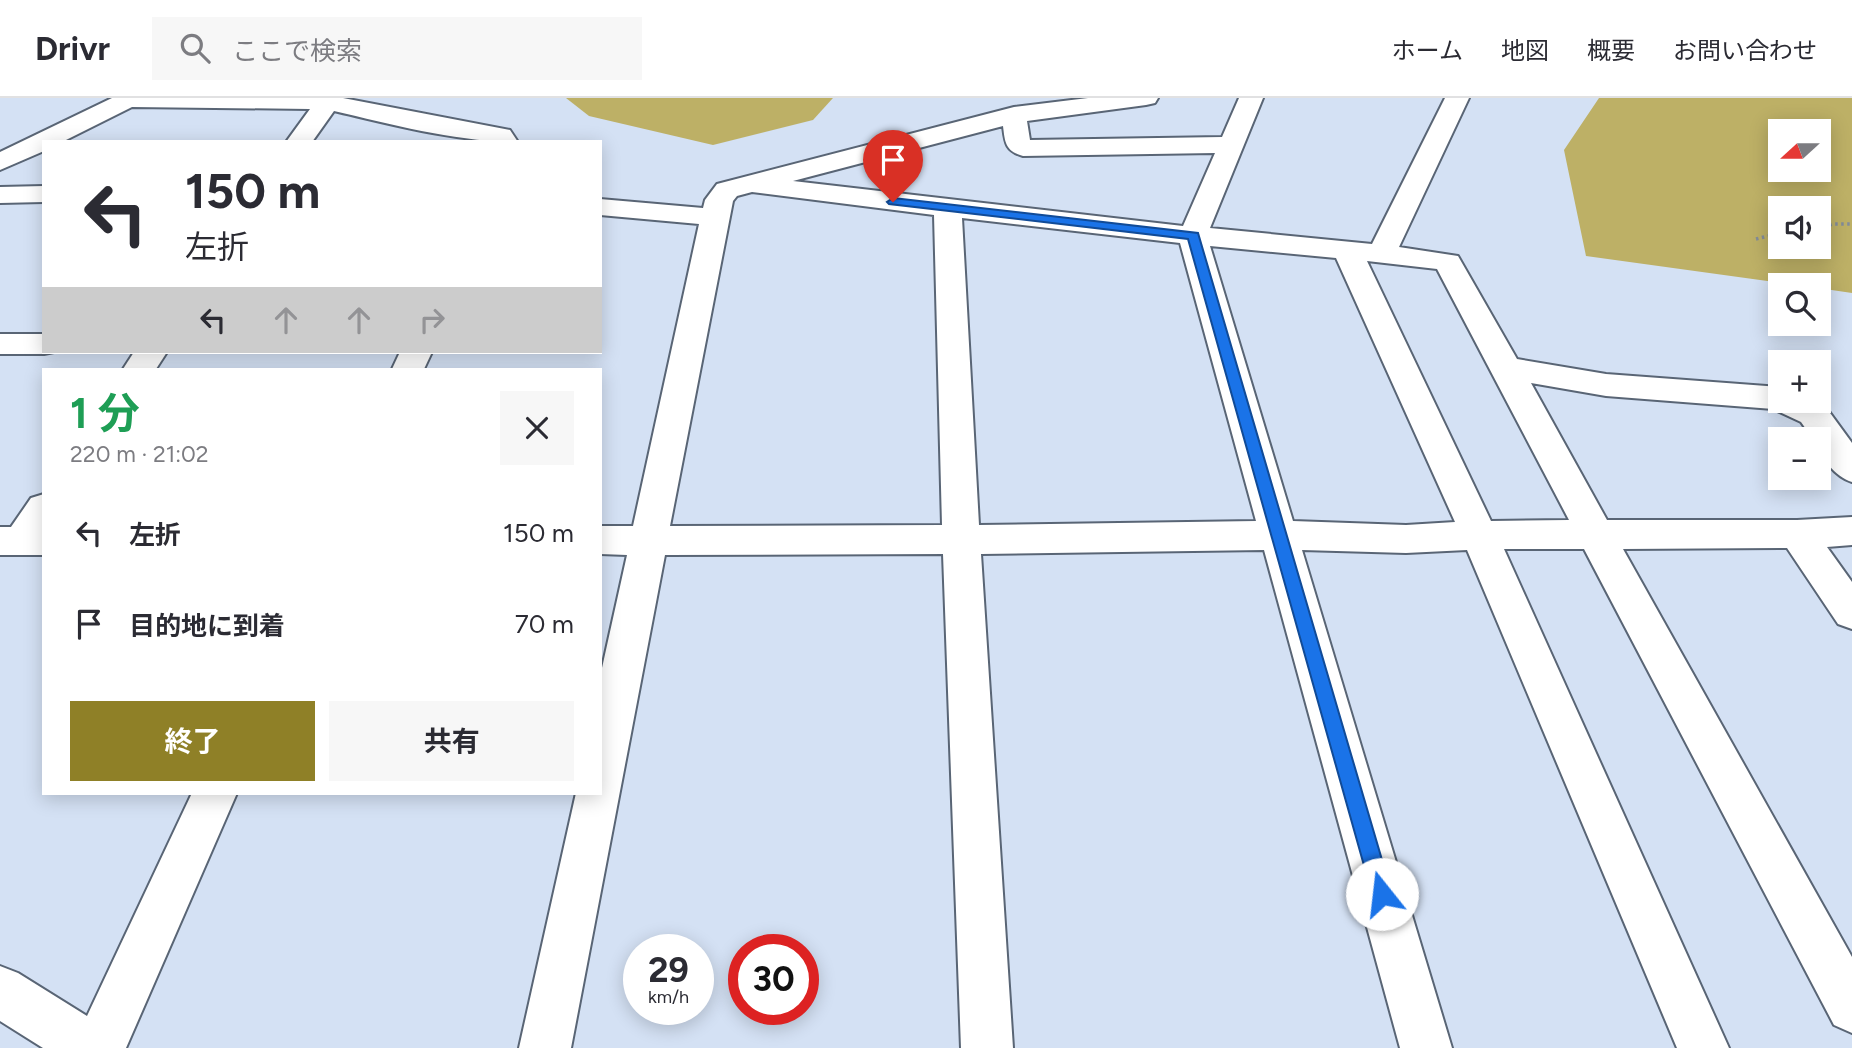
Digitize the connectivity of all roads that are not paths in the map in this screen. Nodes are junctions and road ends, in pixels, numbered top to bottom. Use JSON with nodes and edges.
{"nodes":[{"id":1,"x":1146,"y":98,"type":"edge"},
{"id":2,"x":1251,"y":98,"type":"edge"},
{"id":3,"x":1457,"y":98,"type":"edge"},
{"id":4,"x":328,"y":102,"type":"junction"},
{"id":5,"x":1014,"y":115,"type":"junction"},
{"id":6,"x":45,"y":140,"type":"edge"},
{"id":7,"x":300,"y":140,"type":"edge"},
{"id":8,"x":504,"y":140,"type":"edge"},
{"id":9,"x":42,"y":141,"type":"edge"},
{"id":10,"x":1232,"y":145,"type":"junction"},
{"id":11,"x":0,"y":162,"type":"edge"},
{"id":12,"x":754,"y":184,"type":"junction"},
{"id":13,"x":42,"y":194,"type":"edge"},
{"id":14,"x":0,"y":195,"type":"edge"},
{"id":15,"x":602,"y":207,"type":"edge"},
{"id":16,"x":948,"y":209,"type":"junction"},
{"id":17,"x":715,"y":218,"type":"junction"},
{"id":18,"x":1193,"y":236,"type":"junction"},
{"id":19,"x":1365,"y":251,"type":"junction"},
{"id":20,"x":0,"y":344,"type":"edge"},
{"id":21,"x":42,"y":344,"type":"edge"},
{"id":22,"x":1505,"y":368,"type":"junction"},
{"id":23,"x":1768,"y":397,"type":"edge"},
{"id":24,"x":1811,"y":413,"type":"edge"},
{"id":25,"x":1852,"y":468,"type":"edge"},
{"id":26,"x":42,"y":511,"type":"edge"},
{"id":27,"x":1852,"y":531,"type":"edge"},
{"id":28,"x":1797,"y":534,"type":"junction"},
{"id":29,"x":1279,"y":535,"type":"junction"},
{"id":30,"x":1597,"y":535,"type":"junction"},
{"id":31,"x":1479,"y":536,"type":"junction"},
{"id":32,"x":650,"y":539,"type":"junction"},
{"id":33,"x":961,"y":539,"type":"junction"},
{"id":34,"x":602,"y":540,"type":"edge"},
{"id":35,"x":22,"y":541,"type":"edge"},
{"id":36,"x":1852,"y":613,"type":"edge"},
{"id":37,"x":602,"y":771,"type":"edge"},
{"id":38,"x":214,"y":795,"type":"edge"},
{"id":39,"x":598,"y":795,"type":"edge"},
{"id":40,"x":0,"y":990,"type":"edge"},
{"id":41,"x":1852,"y":1007,"type":"edge"},
{"id":42,"x":90,"y":1048,"type":"edge"},
{"id":43,"x":99,"y":1048,"type":"edge"},
{"id":44,"x":545,"y":1048,"type":"edge"},
{"id":45,"x":987,"y":1048,"type":"edge"},
{"id":46,"x":1426,"y":1048,"type":"edge"},
{"id":47,"x":1703,"y":1048,"type":"edge"}],
"edges":[{"from":1,"to":5,"type":"street"},
{"from":2,"to":10,"type":"street"},
{"from":3,"to":19,"type":"street"},
{"from":4,"to":6,"type":"street"},
{"from":4,"to":7,"type":"street"},
{"from":4,"to":8,"type":"street"},
{"from":5,"to":10,"type":"street"},
{"from":5,"to":12,"type":"street"},
{"from":9,"to":11,"type":"street"},
{"from":10,"to":18,"type":"street"},
{"from":12,"to":16,"type":"street"},
{"from":12,"to":17,"type":"street"},
{"from":13,"to":14,"type":"street"},
{"from":15,"to":17,"type":"street"},
{"from":16,"to":18,"type":"street"},
{"from":16,"to":33,"type":"street"},
{"from":17,"to":32,"type":"street"},
{"from":18,"to":19,"type":"street"},
{"from":18,"to":29,"type":"street"},
{"from":19,"to":22,"type":"street"},
{"from":19,"to":31,"type":"street"},
{"from":20,"to":21,"type":"street"},
{"from":22,"to":23,"type":"street"},
{"from":22,"to":30,"type":"street"},
{"from":24,"to":25,"type":"street"},
{"from":26,"to":35,"type":"street"},
{"from":27,"to":28,"type":"street"},
{"from":28,"to":30,"type":"street"},
{"from":28,"to":36,"type":"street"},
{"from":29,"to":31,"type":"street"},
{"from":29,"to":33,"type":"street"},
{"from":29,"to":46,"type":"street"},
{"from":30,"to":31,"type":"street"},
{"from":30,"to":41,"type":"street"},
{"from":31,"to":47,"type":"street"},
{"from":32,"to":33,"type":"street"},
{"from":32,"to":34,"type":"street"},
{"from":32,"to":37,"type":"street"},
{"from":33,"to":45,"type":"street"},
{"from":38,"to":43,"type":"street"},
{"from":39,"to":44,"type":"street"},
{"from":40,"to":42,"type":"street"}]}
